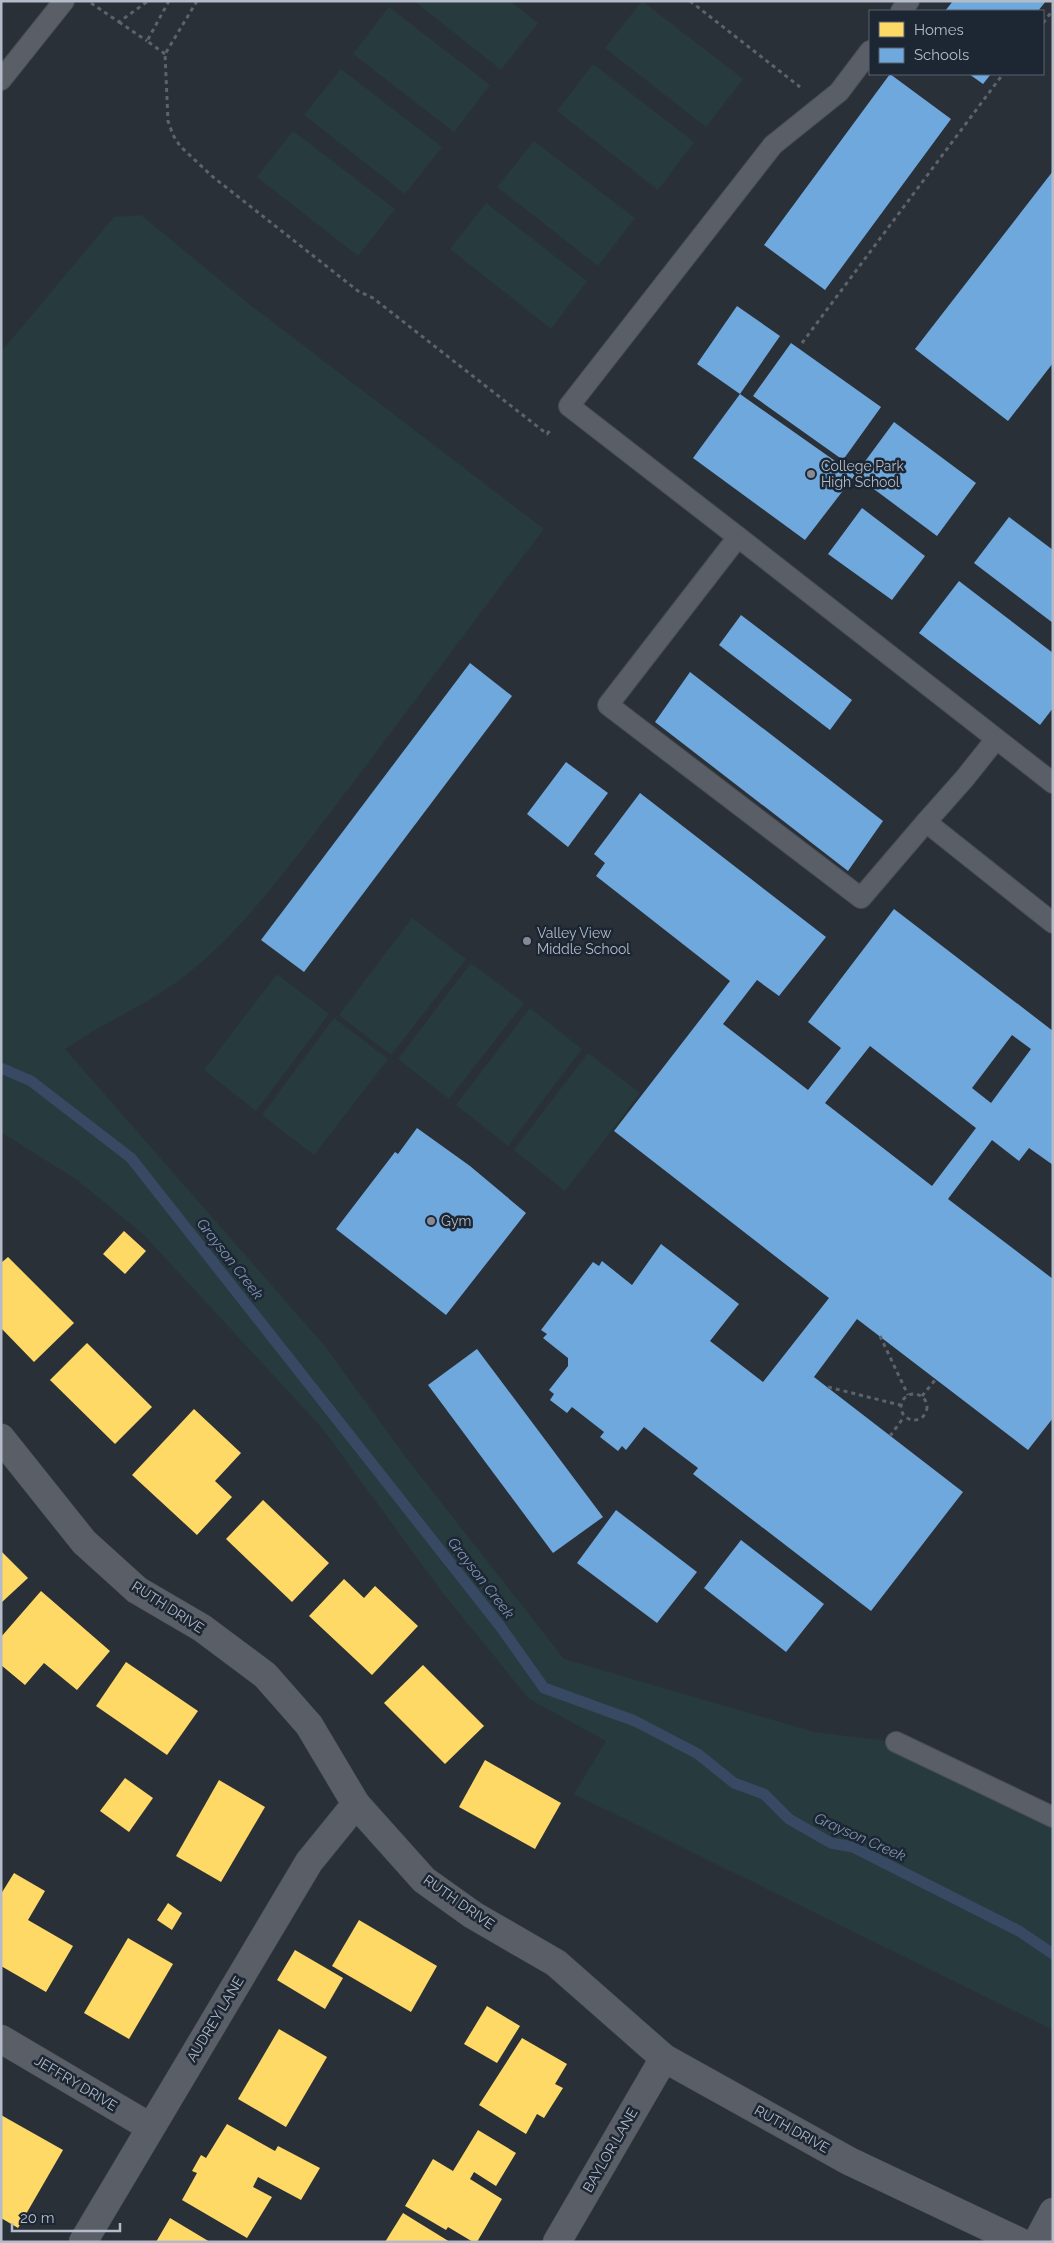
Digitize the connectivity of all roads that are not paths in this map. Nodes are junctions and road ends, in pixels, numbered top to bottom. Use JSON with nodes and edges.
{"nodes":[{"id":1,"x":64,"y":1,"type":"edge"},
{"id":2,"x":869,"y":52,"type":"edge"},
{"id":3,"x":1,"y":80,"type":"edge"},
{"id":4,"x":738,"y":537,"type":"junction"},
{"id":5,"x":996,"y":739,"type":"junction"},
{"id":6,"x":1053,"y":783,"type":"edge"},
{"id":7,"x":926,"y":822,"type":"junction"},
{"id":8,"x":1053,"y":923,"type":"edge"},
{"id":9,"x":1,"y":1438,"type":"edge"},
{"id":10,"x":896,"y":1742,"type":"dead end"},
{"id":11,"x":356,"y":1804,"type":"junction"},
{"id":12,"x":1053,"y":1817,"type":"edge"},
{"id":13,"x":1,"y":2039,"type":"edge"},
{"id":14,"x":664,"y":2058,"type":"junction"},
{"id":15,"x":150,"y":2127,"type":"junction"},
{"id":16,"x":1053,"y":2212,"type":"edge"},
{"id":17,"x":83,"y":2242,"type":"edge"},
{"id":18,"x":557,"y":2242,"type":"edge"},
{"id":19,"x":1020,"y":2242,"type":"edge"},
{"id":20,"x":1037,"y":2242,"type":"edge"}],
"edges":[{"from":1,"to":3,"type":"lane"},
{"from":2,"to":4,"type":"lane"},
{"from":4,"to":5,"type":"lane"},
{"from":4,"to":7,"type":"lane"},
{"from":5,"to":6,"type":"lane"},
{"from":5,"to":7,"type":"lane"},
{"from":7,"to":8,"type":"lane"},
{"from":9,"to":11,"type":"street","name":"RUTH DRIVE"},
{"from":10,"to":12,"type":"lane"},
{"from":11,"to":14,"type":"street","name":"RUTH DRIVE"},
{"from":11,"to":15,"type":"street","name":"AUDREY LANE"},
{"from":13,"to":15,"type":"street","name":"JEFFRY DRIVE"},
{"from":14,"to":18,"type":"street","name":"BAYLOR LANE"},
{"from":14,"to":19,"type":"street","name":"RUTH DRIVE"},
{"from":15,"to":17,"type":"street","name":"AUDREY LANE"},
{"from":16,"to":20,"type":"street"}]}
